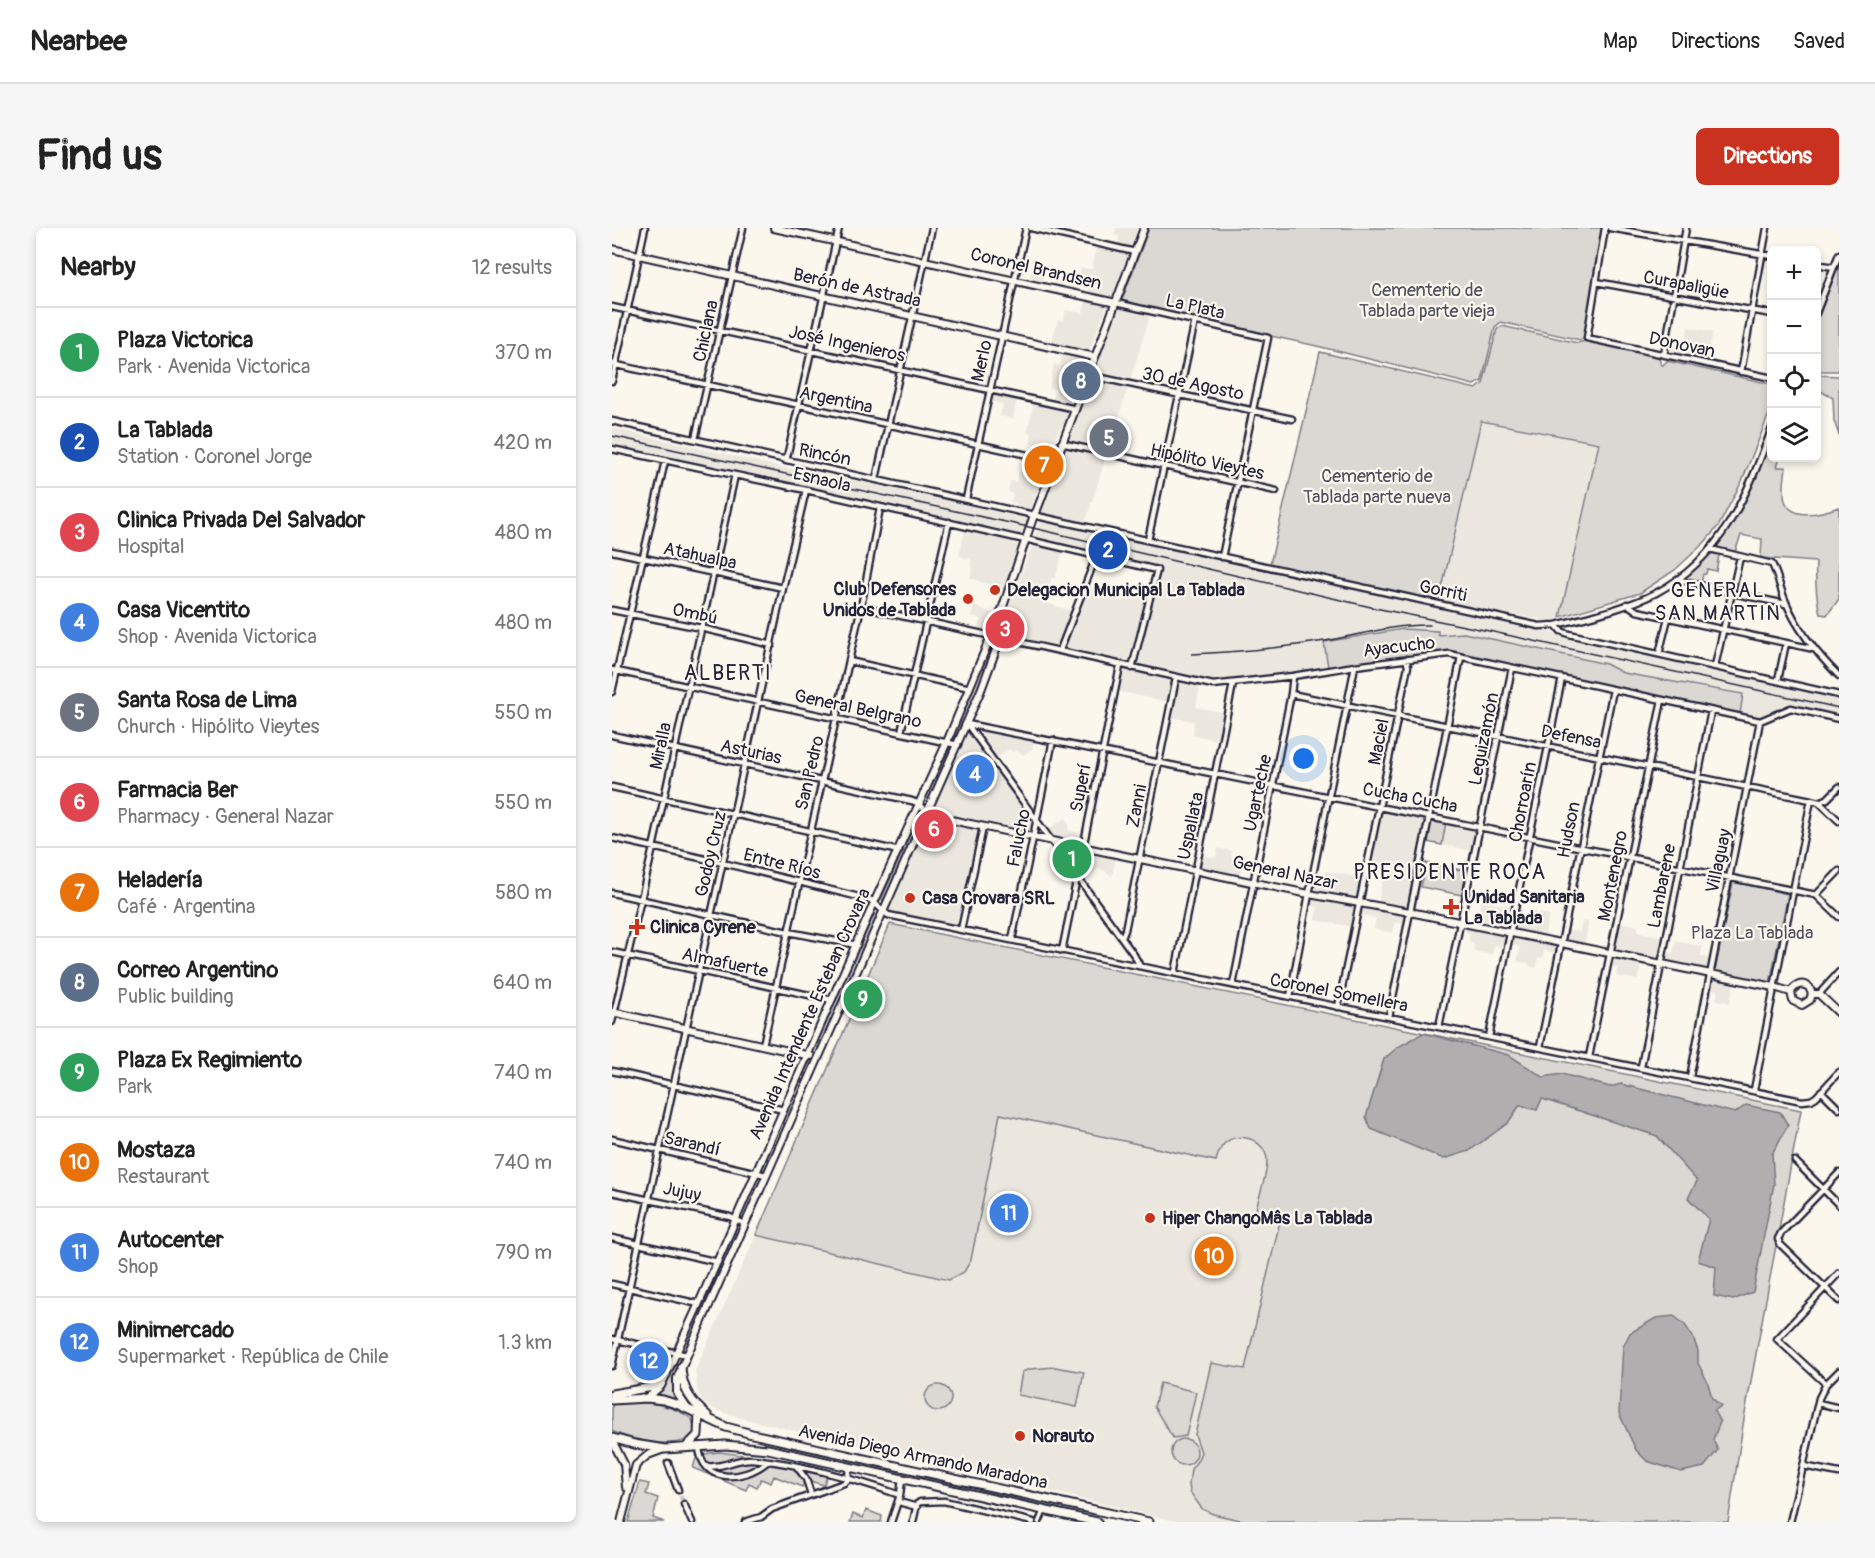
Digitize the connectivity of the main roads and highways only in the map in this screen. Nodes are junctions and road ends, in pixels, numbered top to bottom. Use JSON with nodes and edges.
{"nodes":[{"id":1,"x":774,"y":228,"type":"edge"},
{"id":2,"x":1144,"y":228,"type":"edge"},
{"id":3,"x":612,"y":249,"type":"edge"},
{"id":4,"x":1116,"y":303,"type":"junction"},
{"id":5,"x":1095,"y":357,"type":"junction"},
{"id":6,"x":993,"y":636,"type":"junction"},
{"id":7,"x":927,"y":814,"type":"junction"},
{"id":8,"x":1791,"y":992,"type":"junction"},
{"id":9,"x":1815,"y":994,"type":"junction"},
{"id":10,"x":613,"y":1012,"type":"edge"},
{"id":11,"x":1839,"y":1013,"type":"edge"},
{"id":12,"x":808,"y":1054,"type":"junction"},
{"id":13,"x":817,"y":1058,"type":"junction"},
{"id":14,"x":681,"y":1367,"type":"junction"},
{"id":15,"x":666,"y":1375,"type":"junction"},
{"id":16,"x":612,"y":1394,"type":"edge"},
{"id":17,"x":646,"y":1398,"type":"junction"},
{"id":18,"x":612,"y":1400,"type":"edge"},
{"id":19,"x":695,"y":1411,"type":"junction"},
{"id":20,"x":612,"y":1439,"type":"edge"},
{"id":21,"x":687,"y":1446,"type":"junction"},
{"id":22,"x":665,"y":1449,"type":"junction"},
{"id":23,"x":625,"y":1501,"type":"junction"},
{"id":24,"x":621,"y":1522,"type":"edge"},
{"id":25,"x":1097,"y":1522,"type":"edge"},
{"id":26,"x":1149,"y":1522,"type":"edge"}],
"edges":[{"from":1,"to":4,"type":"main road","name":"Coronel Brandsen"},
{"from":2,"to":4,"type":"main road"},
{"from":3,"to":5,"type":"main road","name":"Berón de Astrada"},
{"from":4,"to":5,"type":"main road"},
{"from":5,"to":6,"type":"main road","name":"Avenida Intendente Esteban Crovara"},
{"from":6,"to":7,"type":"main road","name":"Avenida Intendente Esteban Crovara"},
{"from":6,"to":12,"type":"main road","name":"Avenida Intendente Esteban Crovara"},
{"from":7,"to":8,"type":"main road","name":"General Nazar"},
{"from":7,"to":13,"type":"main road","name":"Avenida Intendente Esteban Crovara"},
{"from":8,"to":9,"type":"main road"},
{"from":8,"to":9,"type":"main road"},
{"from":9,"to":11,"type":"main road"},
{"from":10,"to":12,"type":"main road"},
{"from":12,"to":13,"type":"main road"},
{"from":12,"to":15,"type":"main road","name":"Avenida Intendente Esteban Crovara"},
{"from":13,"to":14,"type":"main road","name":"Avenida Intendente Esteban Crovara"},
{"from":14,"to":19,"type":"main road"},
{"from":14,"to":19,"type":"main road","name":"Avenida Intendente Esteban Crovara"},
{"from":15,"to":16,"type":"main road"},
{"from":15,"to":17,"type":"main road","name":"Avenida Intendente Esteban Crovara"},
{"from":17,"to":18,"type":"main road","name":"Avenida Diego Armando Maradona"},
{"from":17,"to":19,"type":"main road","name":"Avenida Diego Armando Maradona"},
{"from":19,"to":21,"type":"main road"},
{"from":19,"to":26,"type":"main road","name":"Avenida Diego Armando Maradona"},
{"from":20,"to":22,"type":"main road","name":"Avenida Diego Armando Maradona"},
{"from":20,"to":23,"type":"main road"},
{"from":21,"to":22,"type":"main road","name":"Avenida Diego Armando Maradona"},
{"from":21,"to":25,"type":"main road","name":"Avenida Diego Armando Maradona"},
{"from":22,"to":23,"type":"main road"},
{"from":23,"to":24,"type":"main road"}]}
